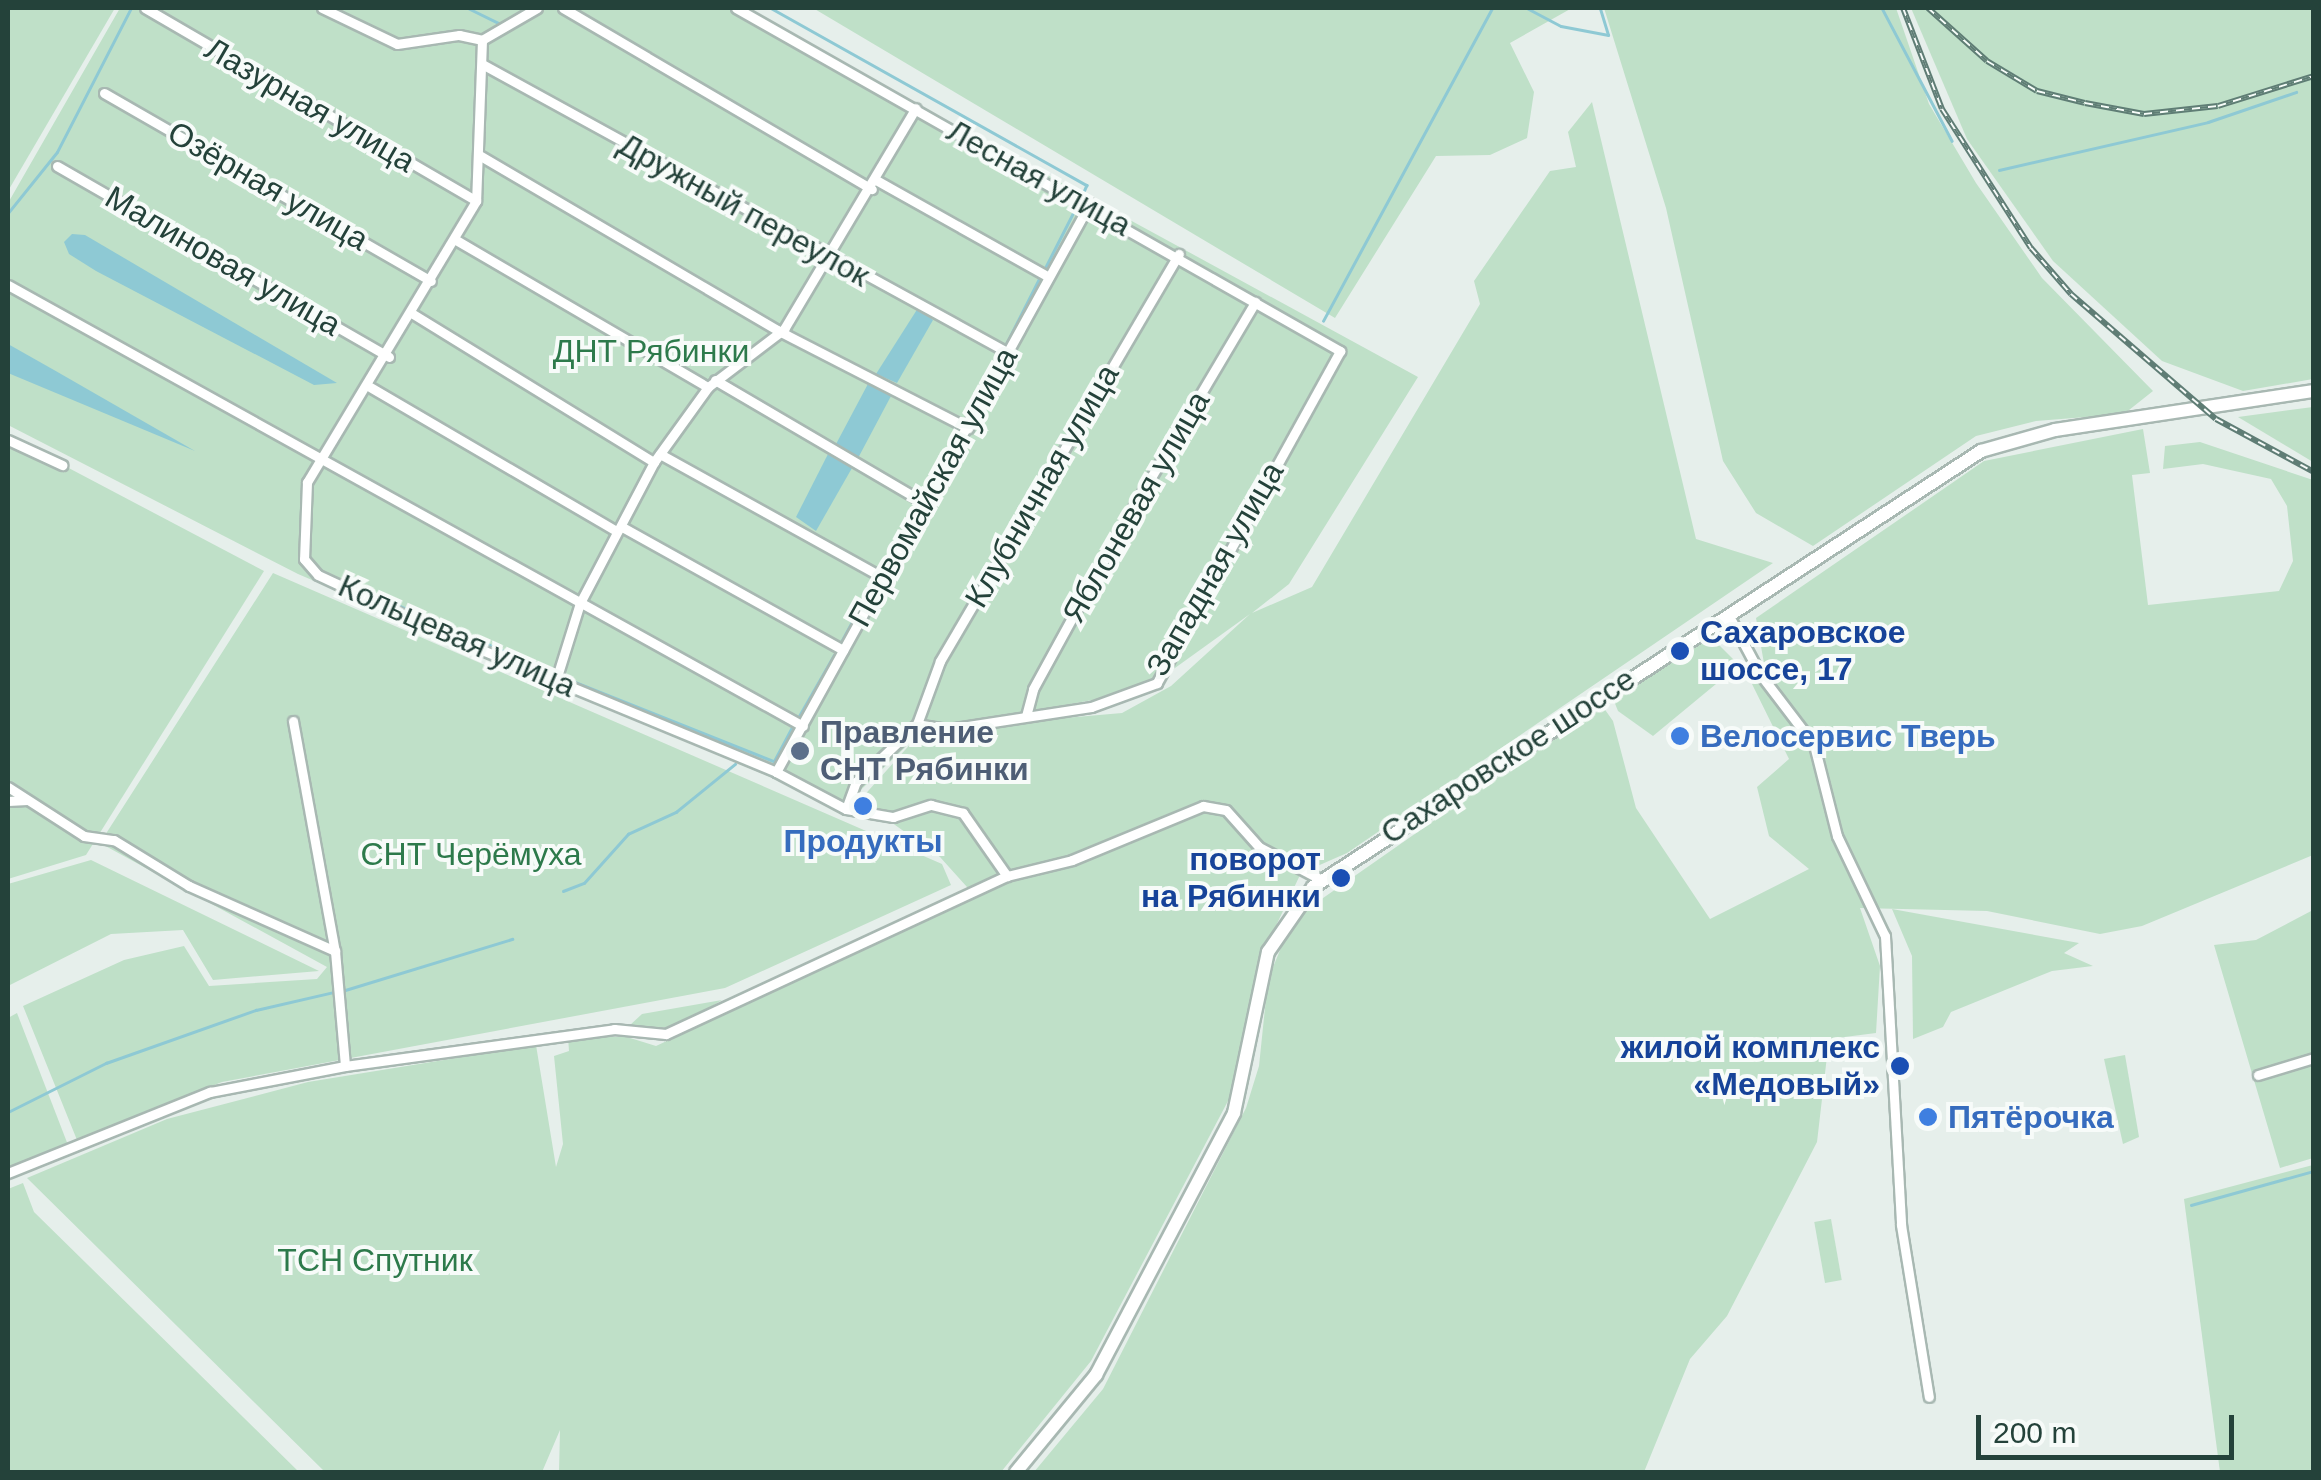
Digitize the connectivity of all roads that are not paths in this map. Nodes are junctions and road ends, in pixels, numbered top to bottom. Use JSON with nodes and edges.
{"nodes":[{"id":1,"x":145,"y":8,"type":"edge"},
{"id":2,"x":322,"y":8,"type":"edge"},
{"id":3,"x":536,"y":8,"type":"edge"},
{"id":4,"x":563,"y":8,"type":"edge"},
{"id":5,"x":736,"y":8,"type":"edge"},
{"id":6,"x":482,"y":40,"type":"junction"},
{"id":7,"x":482,"y":64,"type":"junction"},
{"id":8,"x":104,"y":92,"type":"dead end"},
{"id":9,"x":916,"y":108,"type":"junction"},
{"id":10,"x":480,"y":155,"type":"junction"},
{"id":11,"x":57,"y":166,"type":"dead end"},
{"id":12,"x":874,"y":185,"type":"junction"},
{"id":13,"x":476,"y":201,"type":"junction"},
{"id":14,"x":1088,"y":206,"type":"junction"},
{"id":15,"x":456,"y":240,"type":"junction"},
{"id":16,"x":1179,"y":254,"type":"junction"},
{"id":17,"x":825,"y":258,"type":"junction"},
{"id":18,"x":1049,"y":277,"type":"junction"},
{"id":19,"x":432,"y":282,"type":"junction"},
{"id":20,"x":8,"y":285,"type":"edge"},
{"id":21,"x":1254,"y":302,"type":"junction"},
{"id":22,"x":413,"y":314,"type":"junction"},
{"id":23,"x":784,"y":328,"type":"junction"},
{"id":24,"x":1340,"y":351,"type":"joint"},
{"id":25,"x":1007,"y":352,"type":"junction"},
{"id":26,"x":389,"y":357,"type":"junction"},
{"id":27,"x":711,"y":384,"type":"junction"},
{"id":28,"x":370,"y":388,"type":"junction"},
{"id":29,"x":2314,"y":391,"type":"edge"},
{"id":30,"x":968,"y":428,"type":"junction"},
{"id":31,"x":8,"y":440,"type":"edge"},
{"id":32,"x":657,"y":458,"type":"junction"},
{"id":33,"x":318,"y":460,"type":"junction"},
{"id":34,"x":62,"y":464,"type":"dead end"},
{"id":35,"x":928,"y":505,"type":"junction"},
{"id":36,"x":620,"y":529,"type":"junction"},
{"id":37,"x":882,"y":577,"type":"junction"},
{"id":38,"x":580,"y":603,"type":"junction"},
{"id":39,"x":1727,"y":611,"type":"junction"},
{"id":40,"x":843,"y":650,"type":"junction"},
{"id":41,"x":556,"y":680,"type":"junction"},
{"id":42,"x":1026,"y":716,"type":"junction"},
{"id":43,"x":293,"y":721,"type":"dead end"},
{"id":44,"x":917,"y":724,"type":"junction"},
{"id":45,"x":803,"y":726,"type":"junction"},
{"id":46,"x":776,"y":772,"type":"junction"},
{"id":47,"x":8,"y":788,"type":"edge"},
{"id":48,"x":29,"y":800,"type":"junction"},
{"id":49,"x":8,"y":801,"type":"edge"},
{"id":50,"x":846,"y":810,"type":"junction"},
{"id":51,"x":1007,"y":876,"type":"junction"},
{"id":52,"x":1322,"y":880,"type":"junction"},
{"id":53,"x":335,"y":951,"type":"junction"},
{"id":54,"x":2314,"y":1058,"type":"edge"},
{"id":55,"x":345,"y":1066,"type":"junction"},
{"id":56,"x":2258,"y":1075,"type":"dead end"},
{"id":57,"x":8,"y":1172,"type":"edge"},
{"id":58,"x":1928,"y":1396,"type":"dead end"},
{"id":59,"x":1016,"y":1472,"type":"edge"}],
"edges":[{"from":1,"to":13,"type":"street","name":"Лазурная улица"},
{"from":2,"to":6,"type":"street"},
{"from":3,"to":6,"type":"street"},
{"from":4,"to":12,"type":"street"},
{"from":5,"to":9,"type":"street","name":"Лесная улица"},
{"from":6,"to":7,"type":"street","name":"Кольцевая улица"},
{"from":7,"to":10,"type":"street","name":"Кольцевая улица"},
{"from":7,"to":17,"type":"street","name":"Дружный переулок"},
{"from":8,"to":19,"type":"street","name":"Озёрная улица"},
{"from":9,"to":12,"type":"street"},
{"from":9,"to":14,"type":"street","name":"Лесная улица"},
{"from":10,"to":13,"type":"street","name":"Кольцевая улица"},
{"from":10,"to":23,"type":"street"},
{"from":11,"to":26,"type":"street","name":"Малиновая улица"},
{"from":12,"to":17,"type":"street"},
{"from":12,"to":18,"type":"street"},
{"from":13,"to":15,"type":"street","name":"Кольцевая улица"},
{"from":14,"to":16,"type":"street","name":"Лесная улица"},
{"from":14,"to":18,"type":"street","name":"Первомайская улица"},
{"from":15,"to":19,"type":"street","name":"Кольцевая улица"},
{"from":15,"to":27,"type":"street"},
{"from":16,"to":21,"type":"street","name":"Лесная улица"},
{"from":16,"to":44,"type":"street","name":"Клубничная улица"},
{"from":17,"to":23,"type":"street"},
{"from":17,"to":25,"type":"street","name":"Дружный переулок"},
{"from":18,"to":25,"type":"street","name":"Первомайская улица"},
{"from":19,"to":22,"type":"street","name":"Кольцевая улица"},
{"from":20,"to":33,"type":"street"},
{"from":21,"to":24,"type":"street","name":"Лесная улица"},
{"from":21,"to":42,"type":"street","name":"Яблоневая улица"},
{"from":22,"to":26,"type":"street","name":"Кольцевая улица"},
{"from":22,"to":32,"type":"street"},
{"from":23,"to":27,"type":"street"},
{"from":23,"to":30,"type":"street"},
{"from":24,"to":42,"type":"street","name":"Западная улица"},
{"from":25,"to":30,"type":"street","name":"Первомайская улица"},
{"from":26,"to":28,"type":"street","name":"Кольцевая улица"},
{"from":27,"to":32,"type":"street"},
{"from":27,"to":35,"type":"street"},
{"from":28,"to":33,"type":"street","name":"Кольцевая улица"},
{"from":28,"to":36,"type":"street"},
{"from":29,"to":39,"type":"main road","name":"Сахаровское шоссе"},
{"from":30,"to":35,"type":"street","name":"Первомайская улица"},
{"from":31,"to":34,"type":"street"},
{"from":32,"to":36,"type":"street"},
{"from":32,"to":37,"type":"street"},
{"from":33,"to":38,"type":"street"},
{"from":33,"to":41,"type":"street","name":"Кольцевая улица"},
{"from":35,"to":37,"type":"street","name":"Первомайская улица"},
{"from":36,"to":38,"type":"street"},
{"from":36,"to":40,"type":"street"},
{"from":37,"to":40,"type":"street","name":"Первомайская улица"},
{"from":38,"to":41,"type":"street"},
{"from":38,"to":45,"type":"street"},
{"from":39,"to":52,"type":"main road","name":"Сахаровское шоссе"},
{"from":39,"to":58,"type":"street"},
{"from":40,"to":45,"type":"street","name":"Первомайская улица"},
{"from":41,"to":46,"type":"street","name":"Кольцевая улица"},
{"from":42,"to":44,"type":"street","name":"Западная улица"},
{"from":43,"to":53,"type":"street"},
{"from":44,"to":50,"type":"street"},
{"from":45,"to":46,"type":"street","name":"Первомайская улица"},
{"from":46,"to":50,"type":"street","name":"Кольцевая улица"},
{"from":47,"to":48,"type":"street"},
{"from":48,"to":49,"type":"street"},
{"from":48,"to":53,"type":"street"},
{"from":50,"to":51,"type":"street","name":"Кольцевая улица"},
{"from":51,"to":52,"type":"street"},
{"from":51,"to":55,"type":"street"},
{"from":52,"to":59,"type":"main road","name":"Сахаровское шоссе"},
{"from":53,"to":55,"type":"street"},
{"from":54,"to":56,"type":"street"},
{"from":55,"to":57,"type":"street"}]}
